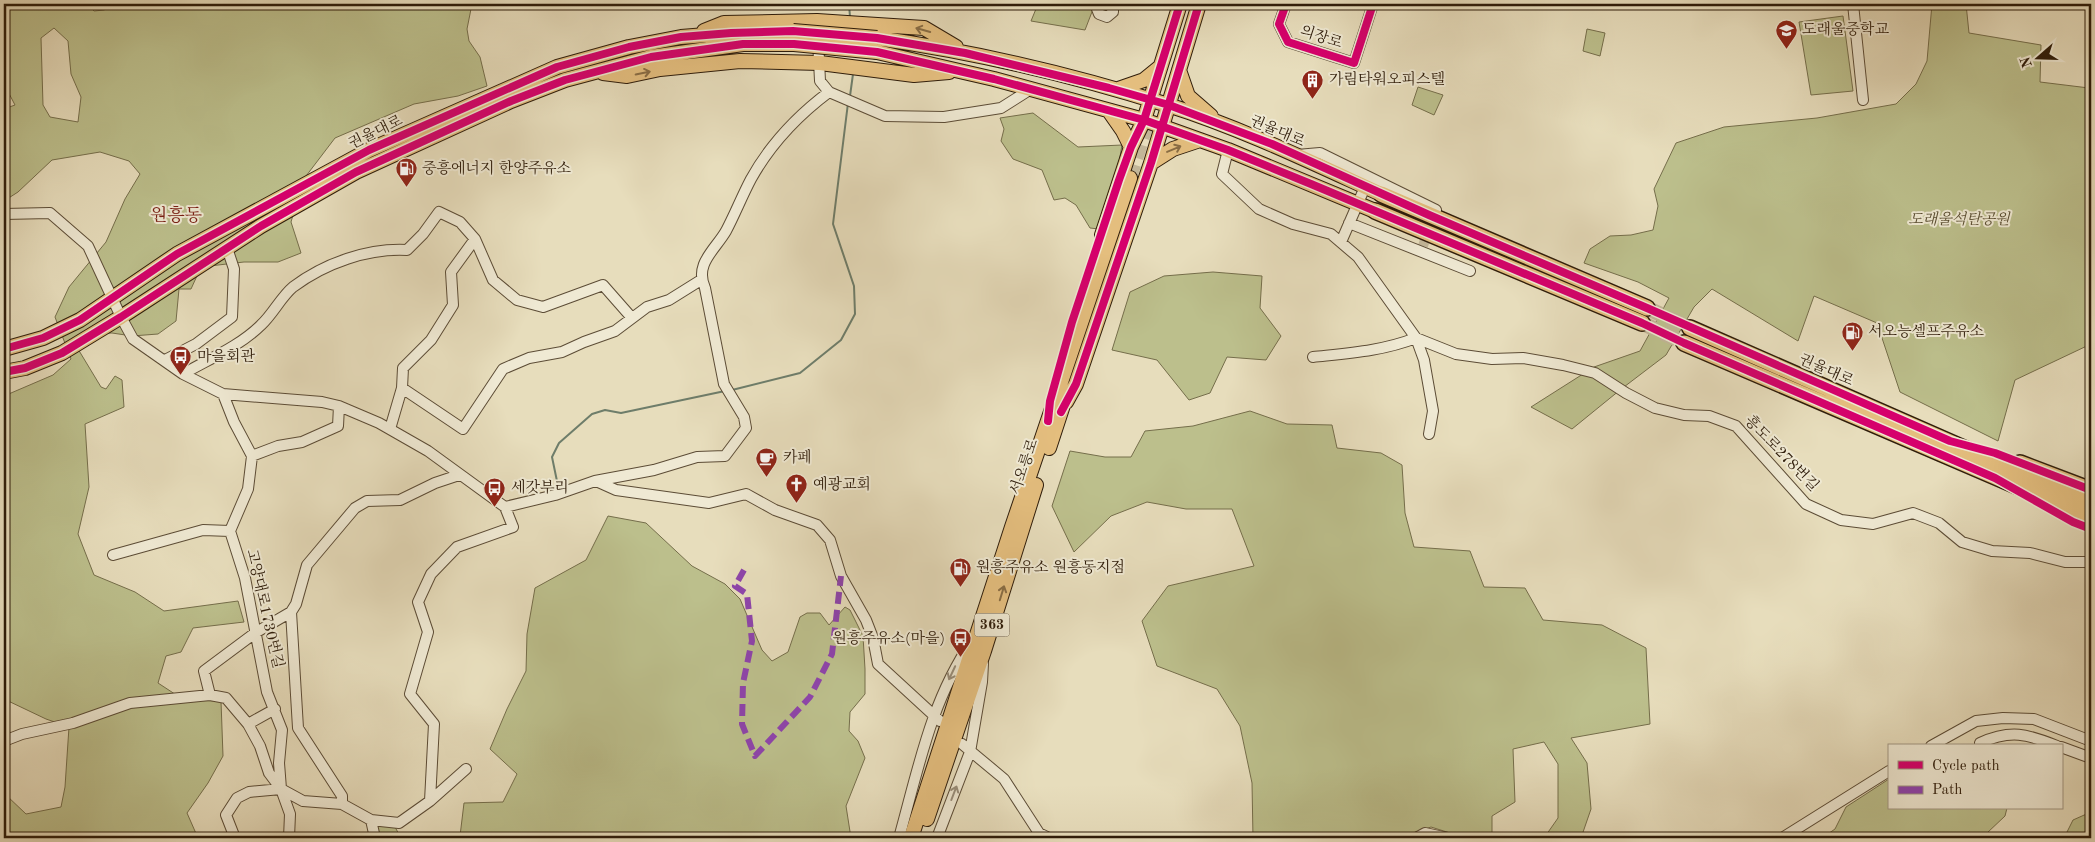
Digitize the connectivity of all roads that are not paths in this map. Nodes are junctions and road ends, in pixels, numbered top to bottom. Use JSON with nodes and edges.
{"nodes":[{"id":1,"x":1098,"y":4,"type":"edge"},
{"id":2,"x":1113,"y":4,"type":"edge"},
{"id":3,"x":1180,"y":4,"type":"edge"},
{"id":4,"x":1198,"y":4,"type":"edge"},
{"id":5,"x":1286,"y":4,"type":"edge"},
{"id":6,"x":1373,"y":4,"type":"edge"},
{"id":7,"x":1852,"y":4,"type":"edge"},
{"id":8,"x":817,"y":21,"type":"junction"},
{"id":9,"x":692,"y":36,"type":"junction"},
{"id":10,"x":793,"y":37,"type":"junction"},
{"id":11,"x":965,"y":52,"type":"junction"},
{"id":12,"x":820,"y":63,"type":"junction"},
{"id":13,"x":1160,"y":67,"type":"junction"},
{"id":14,"x":1179,"y":69,"type":"junction"},
{"id":15,"x":960,"y":71,"type":"junction"},
{"id":16,"x":595,"y":72,"type":"junction"},
{"id":17,"x":1031,"y":89,"type":"junction"},
{"id":18,"x":1117,"y":90,"type":"junction"},
{"id":19,"x":830,"y":92,"type":"junction"},
{"id":20,"x":1150,"y":100,"type":"junction"},
{"id":21,"x":1863,"y":100,"type":"dead end"},
{"id":22,"x":1169,"y":105,"type":"junction"},
{"id":23,"x":1109,"y":111,"type":"junction"},
{"id":24,"x":1144,"y":120,"type":"junction"},
{"id":25,"x":1219,"y":123,"type":"junction"},
{"id":26,"x":1162,"y":127,"type":"junction"},
{"id":27,"x":1200,"y":140,"type":"junction"},
{"id":28,"x":1130,"y":147,"type":"junction"},
{"id":29,"x":1228,"y":150,"type":"junction"},
{"id":30,"x":1297,"y":155,"type":"junction"},
{"id":31,"x":1151,"y":162,"type":"junction"},
{"id":32,"x":1365,"y":186,"type":"junction"},
{"id":33,"x":1381,"y":194,"type":"joint"},
{"id":34,"x":1358,"y":204,"type":"junction"},
{"id":35,"x":1375,"y":211,"type":"joint"},
{"id":36,"x":1434,"y":213,"type":"dead end"},
{"id":37,"x":4,"y":214,"type":"edge"},
{"id":38,"x":1350,"y":223,"type":"junction"},
{"id":39,"x":475,"y":239,"type":"junction"},
{"id":40,"x":1341,"y":242,"type":"junction"},
{"id":41,"x":227,"y":248,"type":"junction"},
{"id":42,"x":1470,"y":271,"type":"dead end"},
{"id":43,"x":701,"y":280,"type":"junction"},
{"id":44,"x":113,"y":299,"type":"junction"},
{"id":45,"x":1648,"y":308,"type":"tunnel mouth"},
{"id":46,"x":121,"y":317,"type":"junction"},
{"id":47,"x":632,"y":318,"type":"junction"},
{"id":48,"x":1642,"y":323,"type":"tunnel mouth"},
{"id":49,"x":1690,"y":328,"type":"tunnel mouth"},
{"id":50,"x":1416,"y":338,"type":"junction"},
{"id":51,"x":1684,"y":343,"type":"tunnel mouth"},
{"id":52,"x":4,"y":349,"type":"edge"},
{"id":53,"x":1313,"y":357,"type":"dead end"},
{"id":54,"x":165,"y":360,"type":"junction"},
{"id":55,"x":4,"y":372,"type":"edge"},
{"id":56,"x":183,"y":374,"type":"junction"},
{"id":57,"x":402,"y":388,"type":"junction"},
{"id":58,"x":223,"y":394,"type":"junction"},
{"id":59,"x":339,"y":406,"type":"junction"},
{"id":60,"x":1061,"y":412,"type":"junction"},
{"id":61,"x":1048,"y":421,"type":"junction"},
{"id":62,"x":390,"y":429,"type":"junction"},
{"id":63,"x":1429,"y":434,"type":"dead end"},
{"id":64,"x":1950,"y":441,"type":"junction"},
{"id":65,"x":252,"y":456,"type":"junction"},
{"id":66,"x":459,"y":474,"type":"junction"},
{"id":67,"x":1995,"y":478,"type":"junction"},
{"id":68,"x":595,"y":481,"type":"junction"},
{"id":69,"x":2091,"y":490,"type":"edge"},
{"id":70,"x":2091,"y":504,"type":"edge"},
{"id":71,"x":505,"y":507,"type":"junction"},
{"id":72,"x":2091,"y":518,"type":"edge"},
{"id":73,"x":2091,"y":529,"type":"edge"},
{"id":74,"x":230,"y":530,"type":"junction"},
{"id":75,"x":113,"y":555,"type":"dead end"},
{"id":76,"x":2091,"y":562,"type":"edge"},
{"id":77,"x":291,"y":612,"type":"junction"},
{"id":78,"x":978,"y":632,"type":"junction"},
{"id":79,"x":255,"y":633,"type":"junction"},
{"id":80,"x":984,"y":651,"type":"junction"},
{"id":81,"x":210,"y":695,"type":"junction"},
{"id":82,"x":275,"y":709,"type":"junction"},
{"id":83,"x":937,"y":718,"type":"junction"},
{"id":84,"x":248,"y":724,"type":"junction"},
{"id":85,"x":4,"y":741,"type":"edge"},
{"id":86,"x":2091,"y":741,"type":"edge"},
{"id":87,"x":1980,"y":743,"type":"dead end"},
{"id":88,"x":1934,"y":744,"type":"edge"},
{"id":89,"x":2051,"y":744,"type":"edge"},
{"id":90,"x":2062,"y":747,"type":"edge"},
{"id":91,"x":966,"y":748,"type":"junction"},
{"id":92,"x":2091,"y":758,"type":"edge"},
{"id":93,"x":466,"y":769,"type":"dead end"},
{"id":94,"x":1888,"y":772,"type":"edge"},
{"id":95,"x":281,"y":789,"type":"junction"},
{"id":96,"x":430,"y":801,"type":"junction"},
{"id":97,"x":342,"y":804,"type":"junction"},
{"id":98,"x":371,"y":820,"type":"junction"},
{"id":99,"x":235,"y":838,"type":"edge"},
{"id":100,"x":289,"y":838,"type":"edge"},
{"id":101,"x":375,"y":838,"type":"edge"},
{"id":102,"x":899,"y":838,"type":"edge"},
{"id":103,"x":911,"y":838,"type":"edge"},
{"id":104,"x":920,"y":838,"type":"edge"},
{"id":105,"x":937,"y":838,"type":"edge"},
{"id":106,"x":1049,"y":838,"type":"edge"},
{"id":107,"x":1416,"y":838,"type":"edge"},
{"id":108,"x":1448,"y":838,"type":"edge"},
{"id":109,"x":1782,"y":838,"type":"edge"}],
"edges":[{"from":1,"to":2,"type":"street"},
{"from":3,"to":13,"type":"main road"},
{"from":4,"to":14,"type":"main road"},
{"from":5,"to":6,"type":"street","name":"의장로"},
{"from":7,"to":21,"type":"street"},
{"from":8,"to":9,"type":"main road"},
{"from":11,"to":8,"type":"main road","one_way":true},
{"from":8,"to":12,"type":"street"},
{"from":9,"to":10,"type":"main road","name":"권율대로"},
{"from":9,"to":44,"type":"main road","name":"권율대로"},
{"from":10,"to":11,"type":"main road","name":"권율대로","bridge":true},
{"from":10,"to":15,"type":"main road","bridge":true},
{"from":10,"to":16,"type":"main road","name":"권율대로"},
{"from":11,"to":18,"type":"main road","name":"권율대로"},
{"from":12,"to":15,"type":"main road"},
{"from":16,"to":12,"type":"main road","one_way":true},
{"from":12,"to":19,"type":"street"},
{"from":13,"to":18,"type":"main road"},
{"from":13,"to":20,"type":"main road"},
{"from":14,"to":22,"type":"main road"},
{"from":14,"to":25,"type":"main road"},
{"from":15,"to":17,"type":"main road"},
{"from":16,"to":41,"type":"main road","name":"권율대로"},
{"from":17,"to":19,"type":"street"},
{"from":17,"to":23,"type":"main road"},
{"from":18,"to":20,"type":"main road","name":"권율대로"},
{"from":19,"to":43,"type":"street"},
{"from":20,"to":22,"type":"main road","name":"권율대로"},
{"from":20,"to":24,"type":"main road"},
{"from":22,"to":25,"type":"main road","name":"권율대로"},
{"from":22,"to":26,"type":"main road"},
{"from":23,"to":24,"type":"main road"},
{"from":23,"to":28,"type":"main road"},
{"from":24,"to":26,"type":"main road"},
{"from":24,"to":28,"type":"main road"},
{"from":25,"to":30,"type":"main road","name":"권율대로"},
{"from":26,"to":27,"type":"main road"},
{"from":26,"to":31,"type":"main road"},
{"from":27,"to":29,"type":"main road"},
{"from":31,"to":27,"type":"main road","one_way":true},
{"from":28,"to":61,"type":"main road"},
{"from":29,"to":34,"type":"main road"},
{"from":29,"to":40,"type":"street"},
{"from":30,"to":32,"type":"main road","name":"권율대로"},
{"from":30,"to":36,"type":"street"},
{"from":31,"to":60,"type":"main road"},
{"from":32,"to":33,"type":"main road","name":"권율대로"},
{"from":32,"to":34,"type":"street"},
{"from":33,"to":45,"type":"highway","name":"권율대로"},
{"from":34,"to":35,"type":"main road"},
{"from":34,"to":38,"type":"street"},
{"from":35,"to":48,"type":"highway"},
{"from":37,"to":44,"type":"street"},
{"from":38,"to":40,"type":"street"},
{"from":38,"to":42,"type":"street"},
{"from":39,"to":47,"type":"street"},
{"from":39,"to":56,"type":"street"},
{"from":39,"to":57,"type":"street"},
{"from":40,"to":50,"type":"street"},
{"from":41,"to":46,"type":"main road","name":"권율대로"},
{"from":41,"to":54,"type":"street"},
{"from":43,"to":47,"type":"street"},
{"from":43,"to":68,"type":"street"},
{"from":44,"to":46,"type":"street"},
{"from":44,"to":52,"type":"main road","name":"권율대로"},
{"from":46,"to":54,"type":"street"},
{"from":46,"to":55,"type":"main road","name":"권율대로"},
{"from":47,"to":57,"type":"street"},
{"from":49,"to":64,"type":"highway","name":"권율대로"},
{"from":50,"to":53,"type":"street"},
{"from":50,"to":63,"type":"street"},
{"from":50,"to":76,"type":"street","name":"흥도로278번길"},
{"from":51,"to":67,"type":"highway","name":"권율대로"},
{"from":54,"to":56,"type":"street"},
{"from":56,"to":58,"type":"street"},
{"from":57,"to":62,"type":"street"},
{"from":58,"to":59,"type":"street"},
{"from":58,"to":65,"type":"street"},
{"from":59,"to":62,"type":"street"},
{"from":59,"to":65,"type":"street"},
{"from":60,"to":61,"type":"main road","name":"서오릉로","number":"363"},
{"from":80,"to":60,"type":"main road","name":"서오릉로","number":"363","one_way":true},
{"from":61,"to":78,"type":"main road","name":"서오릉로","number":"363"},
{"from":62,"to":66,"type":"street"},
{"from":64,"to":69,"type":"highway"},
{"from":64,"to":70,"type":"highway","name":"권율대로"},
{"from":65,"to":74,"type":"street"},
{"from":66,"to":71,"type":"street"},
{"from":66,"to":77,"type":"street"},
{"from":67,"to":72,"type":"highway","name":"권율대로"},
{"from":67,"to":73,"type":"highway"},
{"from":68,"to":71,"type":"street"},
{"from":68,"to":83,"type":"street"},
{"from":71,"to":96,"type":"street"},
{"from":74,"to":75,"type":"street"},
{"from":74,"to":79,"type":"street","name":"고양대로1730번길"},
{"from":77,"to":79,"type":"street"},
{"from":77,"to":97,"type":"street"},
{"from":78,"to":83,"type":"street","name":"서오릉로","one_way":true},
{"from":78,"to":103,"type":"main road","name":"서오릉로","number":"363"},
{"from":79,"to":81,"type":"street"},
{"from":79,"to":82,"type":"street","name":"고양대로1730번길"},
{"from":80,"to":91,"type":"street","name":"서오릉로"},
{"from":80,"to":104,"type":"main road","name":"서오릉로","number":"363"},
{"from":81,"to":84,"type":"street"},
{"from":81,"to":85,"type":"street"},
{"from":82,"to":84,"type":"street"},
{"from":82,"to":95,"type":"street","name":"고양대로1730번길"},
{"from":83,"to":102,"type":"street","name":"서오릉로"},
{"from":84,"to":95,"type":"street"},
{"from":86,"to":88,"type":"street"},
{"from":87,"to":89,"type":"street"},
{"from":90,"to":92,"type":"street"},
{"from":105,"to":91,"type":"street","name":"서오릉로","one_way":true},
{"from":91,"to":106,"type":"street"},
{"from":93,"to":96,"type":"street"},
{"from":94,"to":109,"type":"street"},
{"from":95,"to":97,"type":"street"},
{"from":95,"to":99,"type":"street"},
{"from":95,"to":100,"type":"street","name":"고양대로1730번길"},
{"from":96,"to":98,"type":"street"},
{"from":97,"to":98,"type":"street"},
{"from":98,"to":101,"type":"street"},
{"from":107,"to":108,"type":"street"}]}
